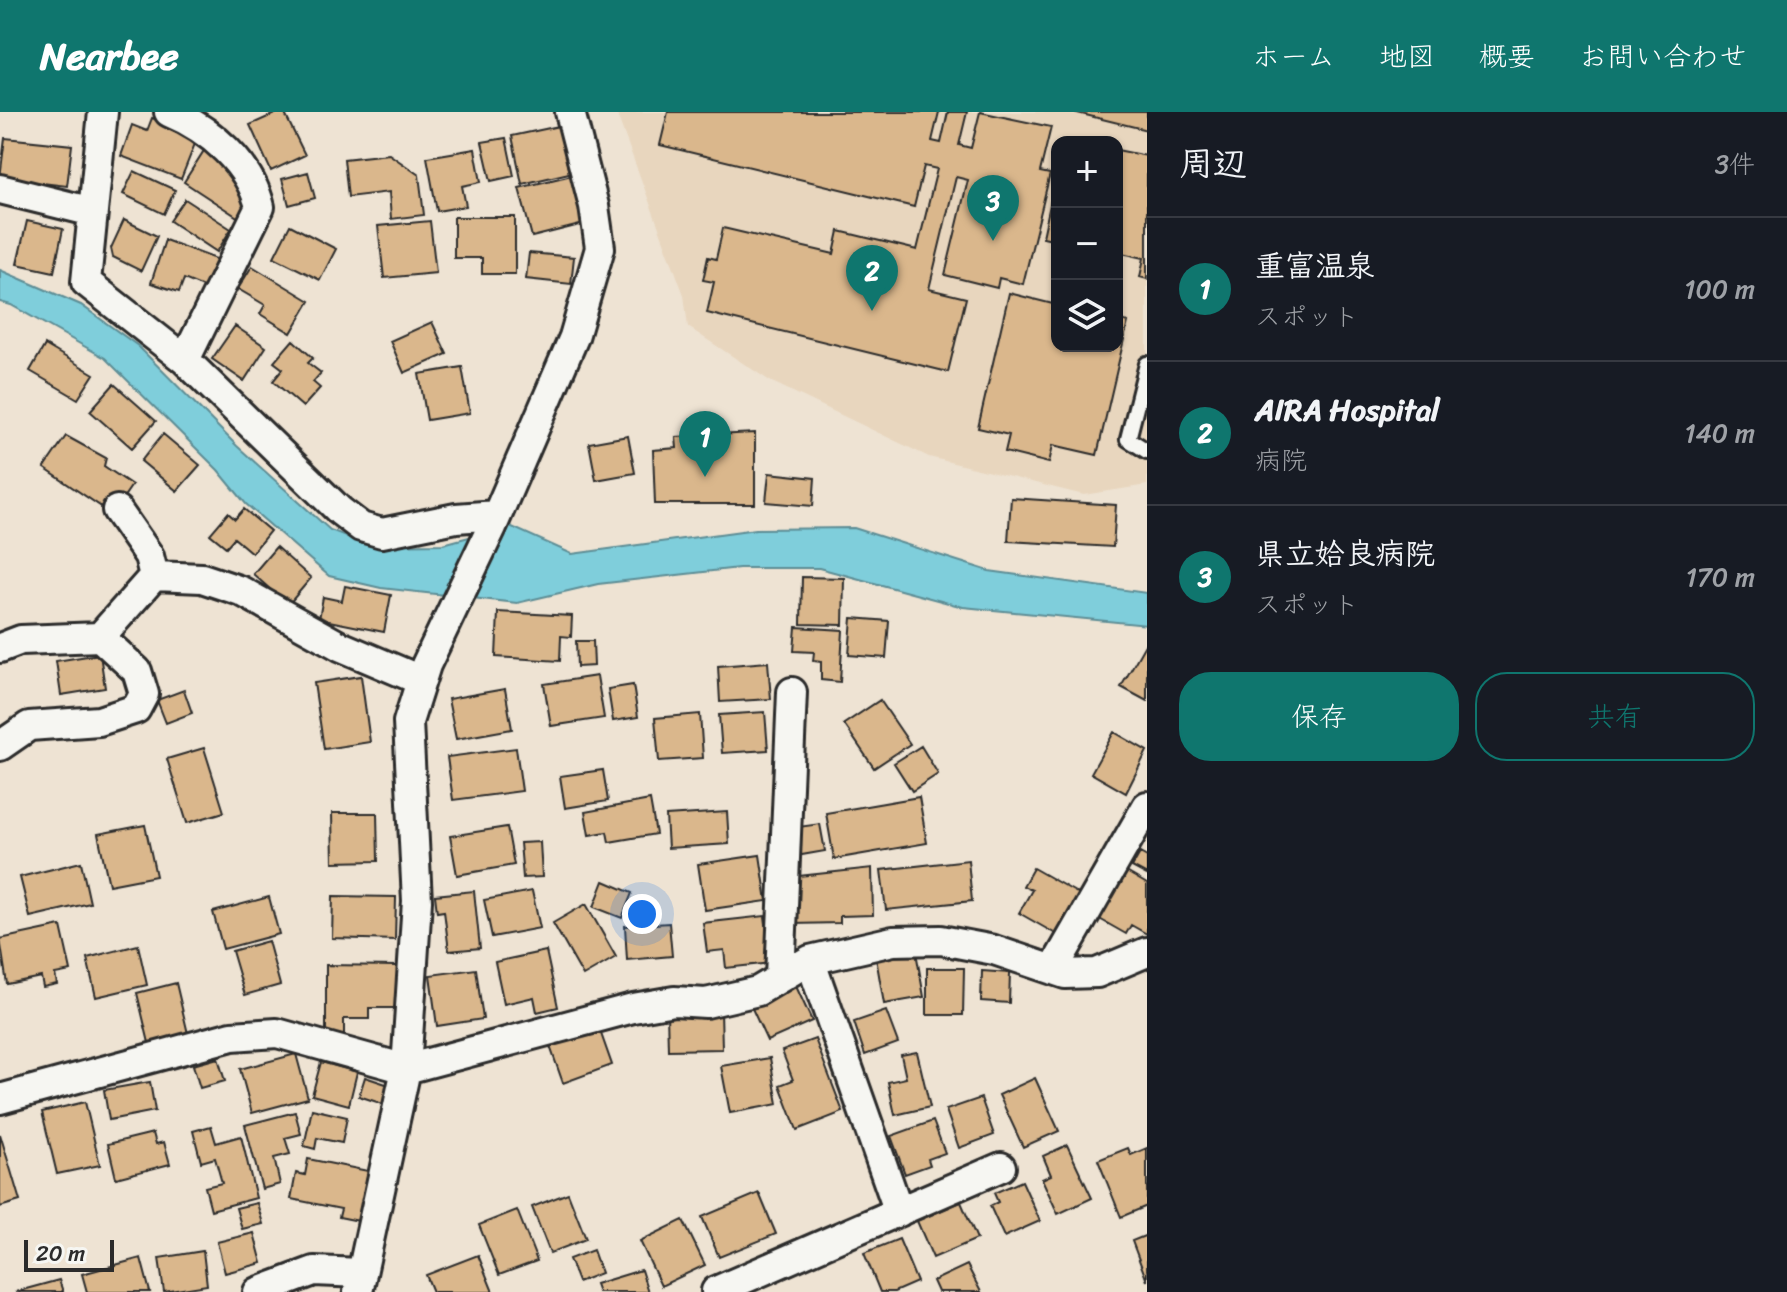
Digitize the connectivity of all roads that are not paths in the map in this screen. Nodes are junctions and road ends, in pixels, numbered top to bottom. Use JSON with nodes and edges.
{"nodes":[{"id":1,"x":103,"y":112,"type":"edge"},
{"id":2,"x":169,"y":112,"type":"edge"},
{"id":3,"x":570,"y":112,"type":"edge"},
{"id":4,"x":0,"y":189,"type":"edge"},
{"id":5,"x":93,"y":212,"type":"junction"},
{"id":6,"x":185,"y":360,"type":"junction"},
{"id":7,"x":1147,"y":364,"type":"edge"},
{"id":8,"x":1147,"y":451,"type":"edge"},
{"id":9,"x":117,"y":510,"type":"dead end"},
{"id":10,"x":494,"y":521,"type":"junction"},
{"id":11,"x":154,"y":576,"type":"junction"},
{"id":12,"x":100,"y":637,"type":"junction"},
{"id":13,"x":0,"y":648,"type":"edge"},
{"id":14,"x":420,"y":680,"type":"junction"},
{"id":15,"x":792,"y":692,"type":"dead end"},
{"id":16,"x":0,"y":746,"type":"edge"},
{"id":17,"x":1147,"y":806,"type":"edge"},
{"id":18,"x":1147,"y":952,"type":"edge"},
{"id":19,"x":810,"y":960,"type":"junction"},
{"id":20,"x":1053,"y":970,"type":"junction"},
{"id":21,"x":780,"y":977,"type":"junction"},
{"id":22,"x":406,"y":1069,"type":"junction"},
{"id":23,"x":0,"y":1099,"type":"edge"},
{"id":24,"x":1001,"y":1167,"type":"dead end"},
{"id":25,"x":899,"y":1212,"type":"junction"},
{"id":26,"x":360,"y":1282,"type":"edge"},
{"id":27,"x":716,"y":1291,"type":"edge"},
{"id":28,"x":258,"y":1292,"type":"edge"}],
"edges":[{"from":1,"to":5,"type":"street"},
{"from":2,"to":6,"type":"street"},
{"from":3,"to":10,"type":"street"},
{"from":4,"to":5,"type":"street"},
{"from":5,"to":6,"type":"street"},
{"from":6,"to":10,"type":"street"},
{"from":7,"to":8,"type":"lane"},
{"from":9,"to":11,"type":"street"},
{"from":10,"to":14,"type":"street"},
{"from":11,"to":12,"type":"street"},
{"from":11,"to":14,"type":"street"},
{"from":12,"to":13,"type":"street"},
{"from":12,"to":16,"type":"street"},
{"from":14,"to":22,"type":"street"},
{"from":15,"to":21,"type":"street"},
{"from":17,"to":20,"type":"street"},
{"from":18,"to":20,"type":"street"},
{"from":19,"to":20,"type":"street"},
{"from":19,"to":21,"type":"street"},
{"from":19,"to":25,"type":"street"},
{"from":21,"to":22,"type":"street"},
{"from":22,"to":23,"type":"street"},
{"from":22,"to":26,"type":"street"},
{"from":24,"to":25,"type":"street"},
{"from":25,"to":27,"type":"street"},
{"from":26,"to":28,"type":"street"}]}
